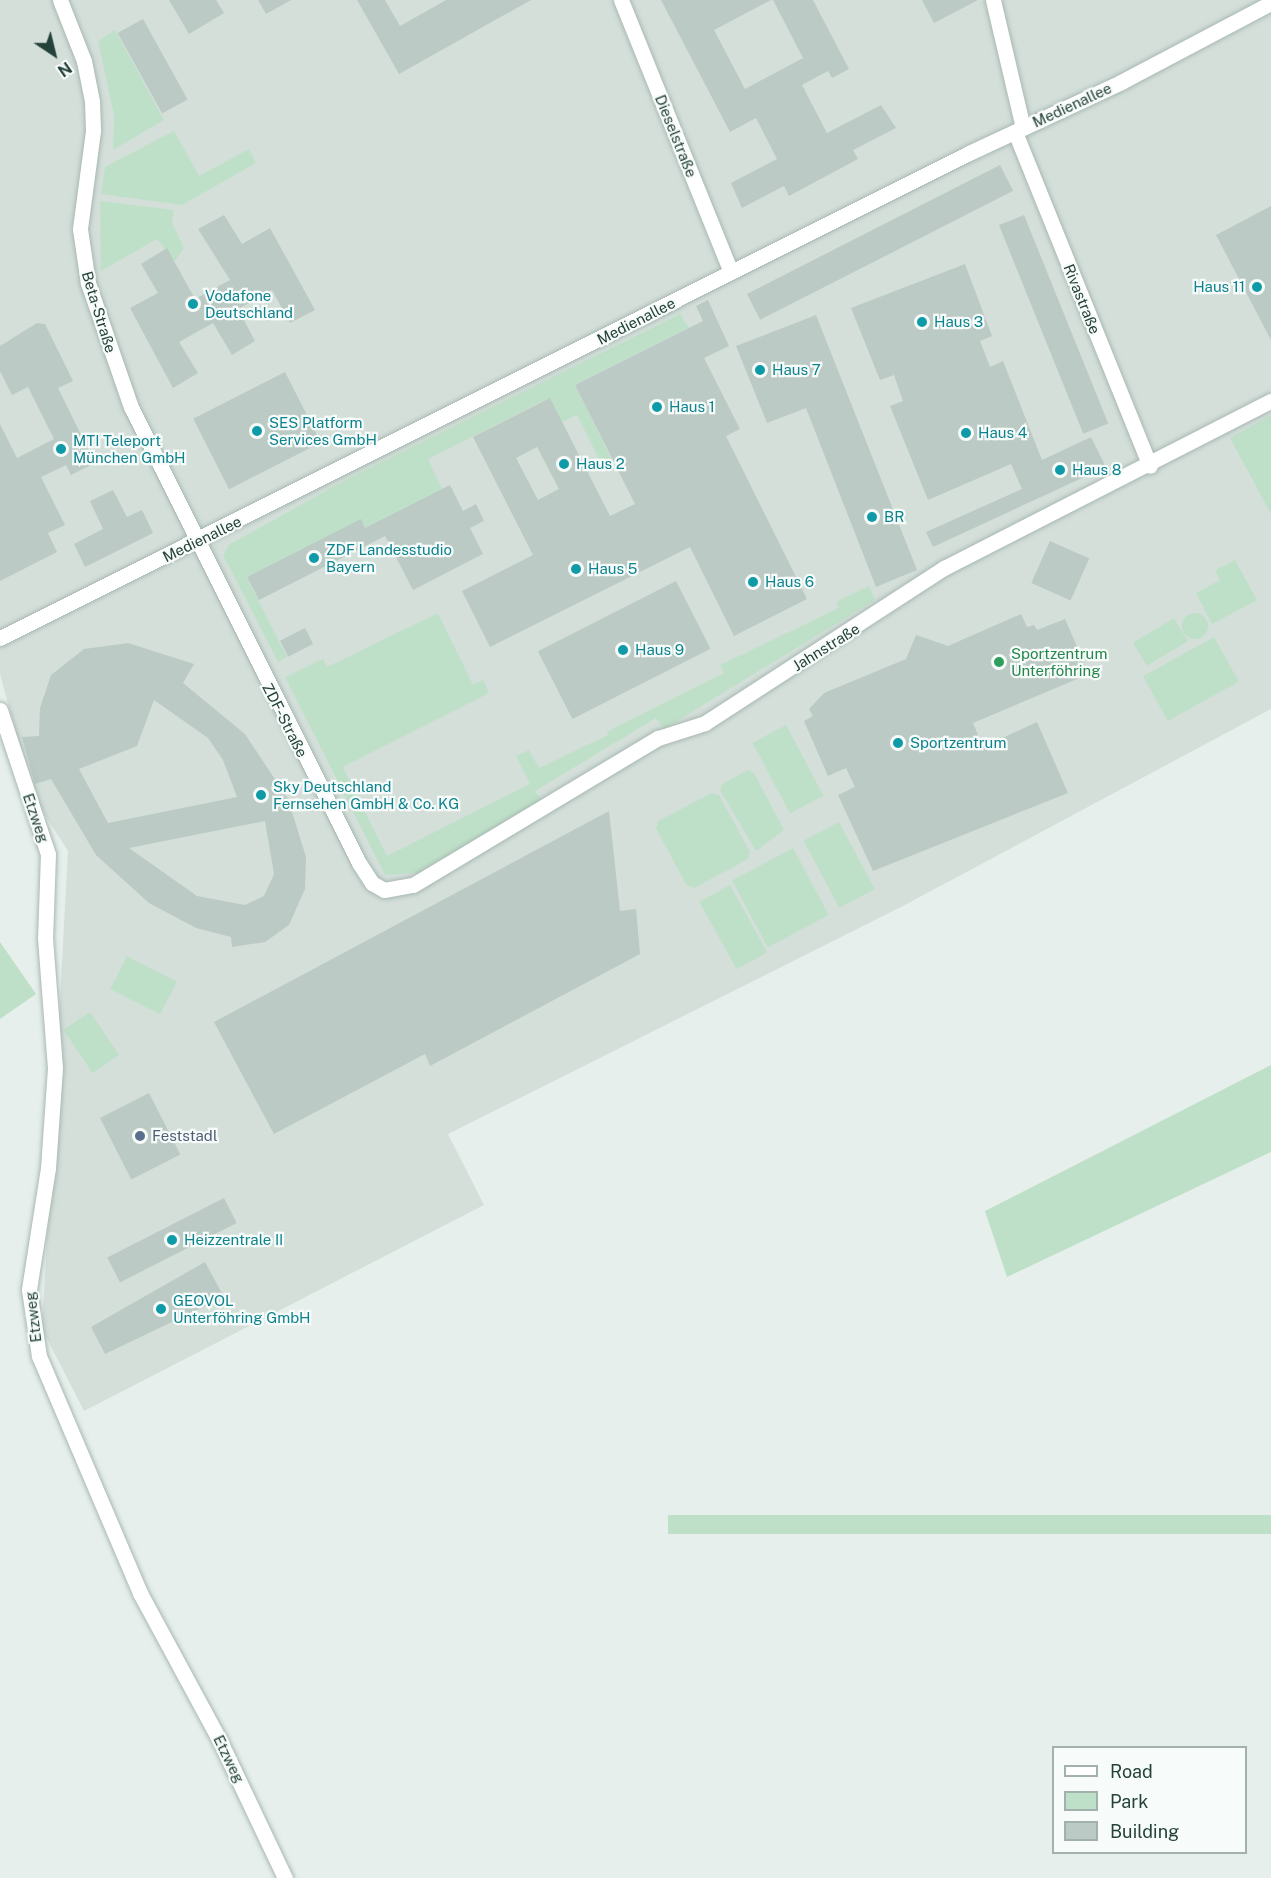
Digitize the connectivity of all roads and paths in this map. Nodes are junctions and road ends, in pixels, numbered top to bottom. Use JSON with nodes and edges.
{"nodes":[{"id":1,"x":60,"y":0,"type":"edge"},
{"id":2,"x":621,"y":0,"type":"edge"},
{"id":3,"x":993,"y":0,"type":"edge"},
{"id":4,"x":1271,"y":3,"type":"edge"},
{"id":5,"x":1019,"y":130,"type":"junction"},
{"id":6,"x":732,"y":272,"type":"junction"},
{"id":7,"x":1271,"y":401,"type":"edge"},
{"id":8,"x":1150,"y":466,"type":"junction"},
{"id":9,"x":197,"y":541,"type":"junction"},
{"id":10,"x":0,"y":638,"type":"edge"},
{"id":11,"x":0,"y":710,"type":"edge"},
{"id":12,"x":384,"y":890,"type":"joint"},
{"id":13,"x":285,"y":1878,"type":"edge"}],
"edges":[{"from":1,"to":9,"type":"street","name":"Beta-Straße"},
{"from":2,"to":6,"type":"street","name":"Dieselstraße"},
{"from":3,"to":5,"type":"street","name":"Rivastraße"},
{"from":4,"to":5,"type":"street","name":"Medienallee"},
{"from":5,"to":6,"type":"street","name":"Medienallee"},
{"from":5,"to":8,"type":"street","name":"Rivastraße"},
{"from":6,"to":9,"type":"street","name":"Medienallee"},
{"from":7,"to":8,"type":"street","name":"Jahnstraße"},
{"from":8,"to":12,"type":"street","name":"Jahnstraße"},
{"from":9,"to":10,"type":"street","name":"Medienallee"},
{"from":9,"to":12,"type":"street","name":"ZDF-Straße"},
{"from":11,"to":13,"type":"street","name":"Etzweg"}]}
